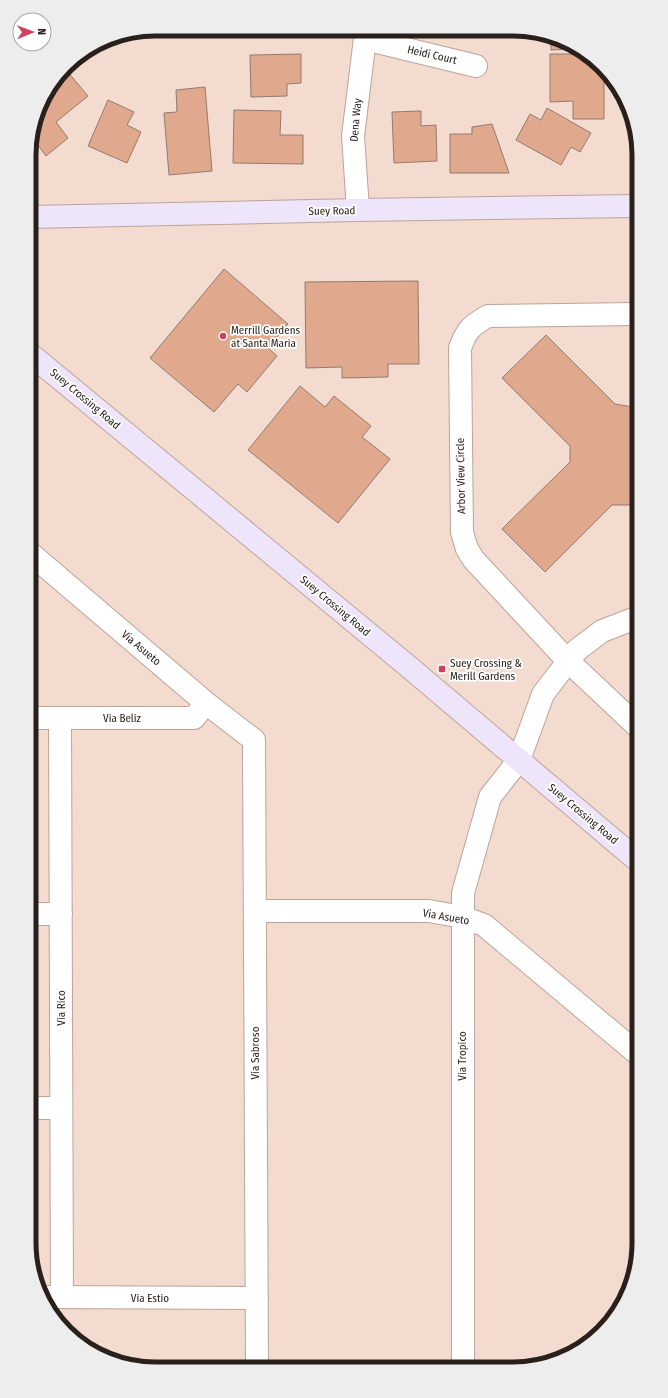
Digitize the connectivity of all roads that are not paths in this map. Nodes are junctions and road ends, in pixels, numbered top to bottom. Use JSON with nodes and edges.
{"nodes":[{"id":1,"x":366,"y":36,"type":"edge"},
{"id":2,"x":370,"y":36,"type":"edge"},
{"id":3,"x":476,"y":66,"type":"dead end"},
{"id":4,"x":632,"y":206,"type":"edge"},
{"id":5,"x":358,"y":210,"type":"junction"},
{"id":6,"x":36,"y":218,"type":"edge"},
{"id":7,"x":632,"y":314,"type":"edge"},
{"id":8,"x":36,"y":359,"type":"edge"},
{"id":9,"x":36,"y":558,"type":"edge"},
{"id":10,"x":632,"y":620,"type":"edge"},
{"id":11,"x":568,"y":661,"type":"junction"},
{"id":12,"x":206,"y":702,"type":"junction"},
{"id":13,"x":36,"y":718,"type":"edge"},
{"id":14,"x":60,"y":718,"type":"junction"},
{"id":15,"x":632,"y":721,"type":"edge"},
{"id":16,"x":254,"y":740,"type":"joint"},
{"id":17,"x":518,"y":760,"type":"junction"},
{"id":18,"x":632,"y":856,"type":"edge"},
{"id":19,"x":255,"y":910,"type":"junction"},
{"id":20,"x":36,"y":914,"type":"edge"},
{"id":21,"x":61,"y":914,"type":"junction"},
{"id":22,"x":462,"y":917,"type":"junction"},
{"id":23,"x":632,"y":1049,"type":"edge"},
{"id":24,"x":36,"y":1108,"type":"edge"},
{"id":25,"x":61,"y":1108,"type":"junction"},
{"id":26,"x":52,"y":1297,"type":"edge"},
{"id":27,"x":257,"y":1298,"type":"junction"},
{"id":28,"x":257,"y":1362,"type":"edge"},
{"id":29,"x":463,"y":1362,"type":"edge"}],
"edges":[{"from":1,"to":5,"type":"street","name":"Dena Way"},
{"from":2,"to":3,"type":"street","name":"Heidi Court"},
{"from":4,"to":5,"type":"street","name":"Suey Road"},
{"from":5,"to":6,"type":"street","name":"Suey Road"},
{"from":7,"to":11,"type":"street","name":"Arbor View Circle"},
{"from":8,"to":17,"type":"street","name":"Suey Crossing Road"},
{"from":9,"to":12,"type":"street","name":"Via Asueto"},
{"from":10,"to":11,"type":"street","name":"Via Tropico"},
{"from":11,"to":15,"type":"street","name":"Arbor View Circle"},
{"from":11,"to":17,"type":"street","name":"Via Tropico"},
{"from":12,"to":14,"type":"street","name":"Via Beliz"},
{"from":12,"to":16,"type":"street","name":"Via Asueto"},
{"from":13,"to":14,"type":"street","name":"Via Beliz"},
{"from":14,"to":21,"type":"street","name":"Via Rico"},
{"from":16,"to":19,"type":"street","name":"Via Sabroso"},
{"from":17,"to":18,"type":"street","name":"Suey Crossing Road"},
{"from":17,"to":22,"type":"street","name":"Via Tropico"},
{"from":19,"to":22,"type":"street","name":"Via Asueto"},
{"from":19,"to":27,"type":"street","name":"Via Sabroso"},
{"from":20,"to":21,"type":"street"},
{"from":21,"to":25,"type":"street","name":"Via Rico"},
{"from":22,"to":23,"type":"street","name":"Via Asueto"},
{"from":22,"to":29,"type":"street","name":"Via Tropico"},
{"from":24,"to":25,"type":"street"},
{"from":25,"to":26,"type":"street","name":"Via Rico"},
{"from":26,"to":27,"type":"street","name":"Via Estio"},
{"from":27,"to":28,"type":"street","name":"Via Sabroso"}]}
